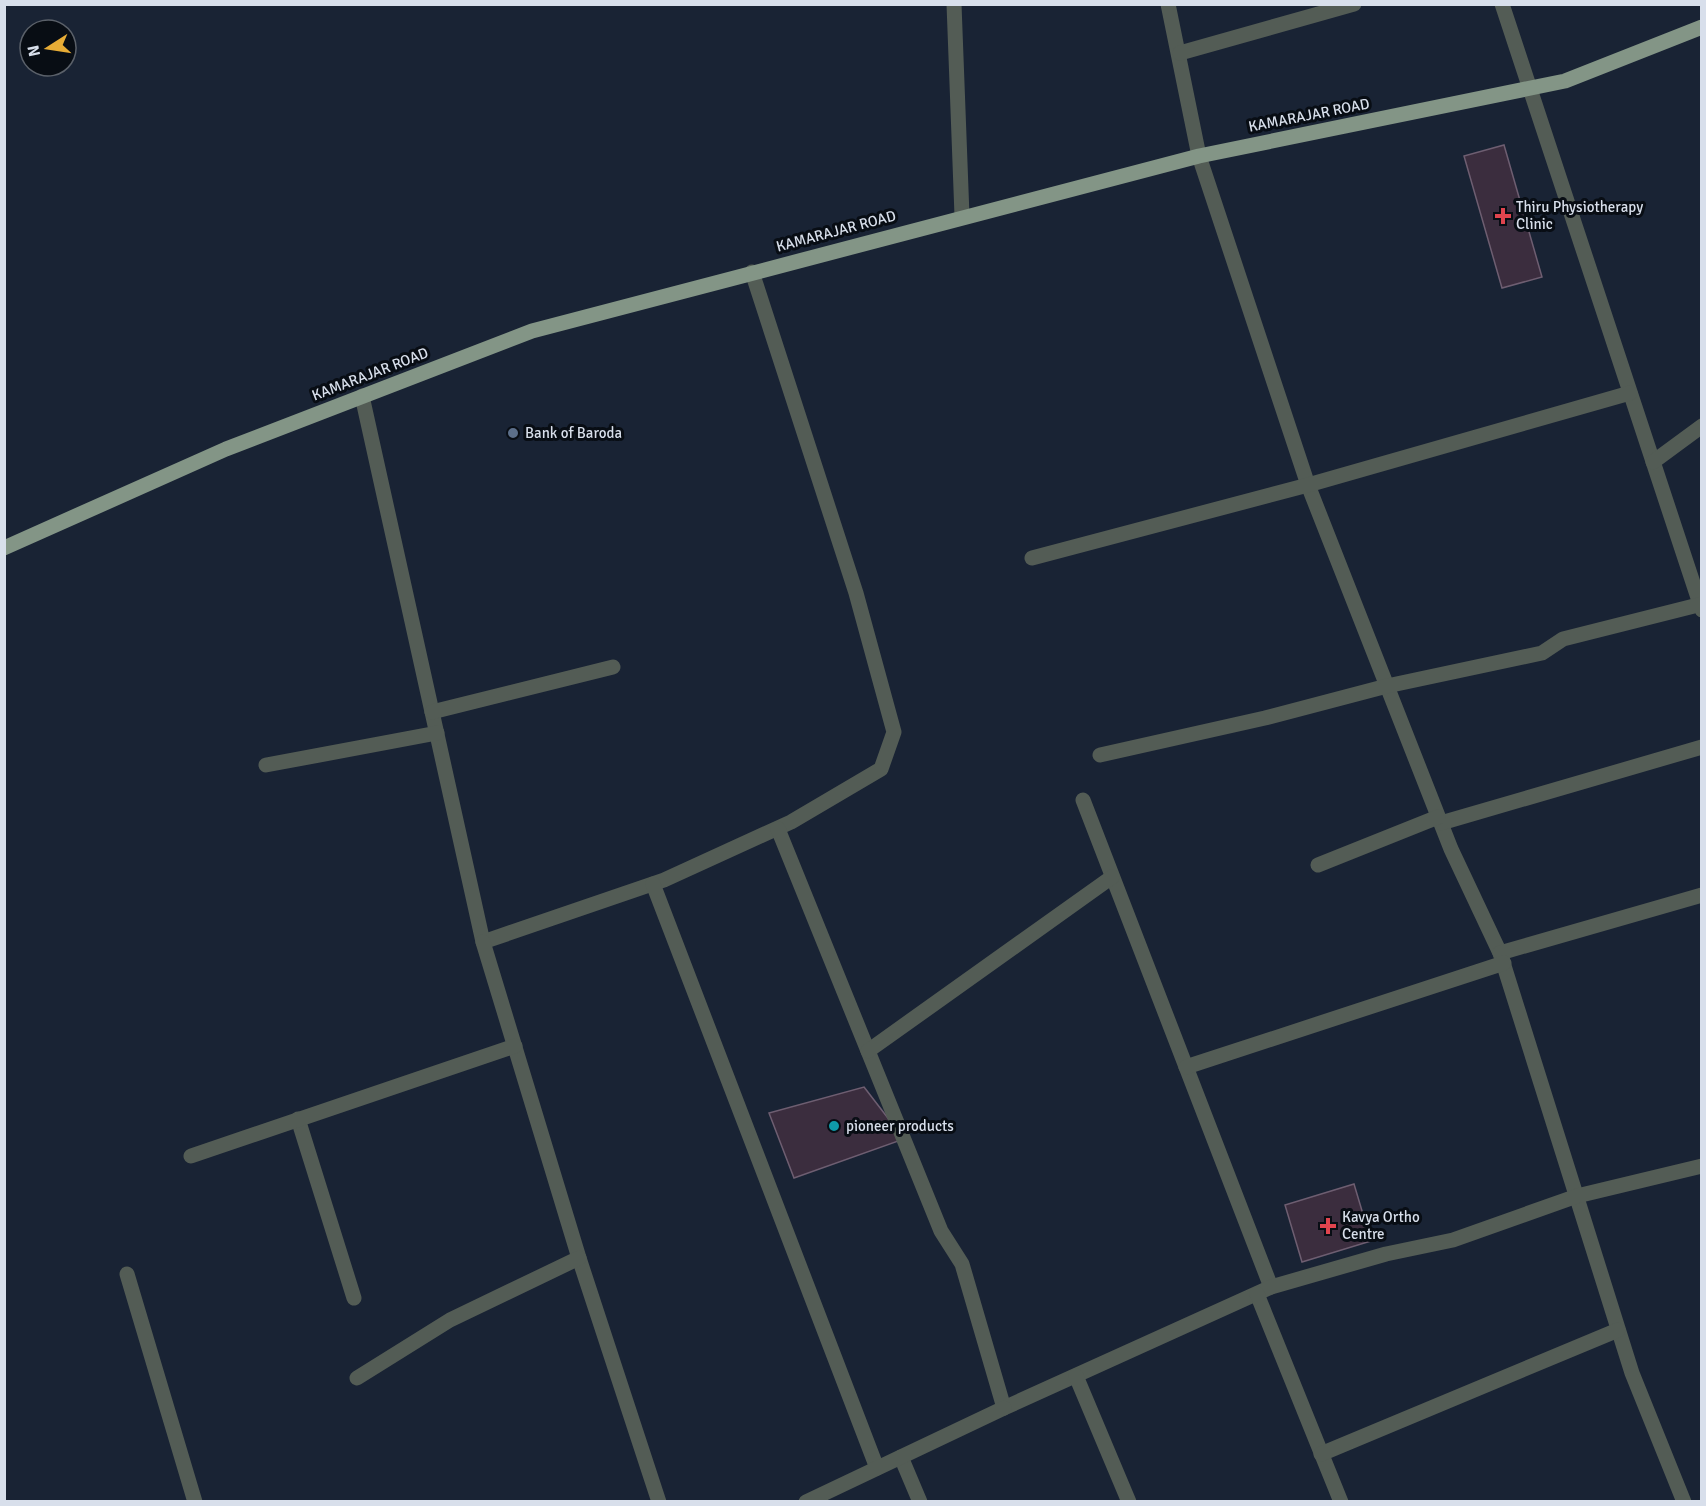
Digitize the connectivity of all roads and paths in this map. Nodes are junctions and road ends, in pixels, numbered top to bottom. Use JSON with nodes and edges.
{"nodes":[{"id":1,"x":954,"y":4,"type":"edge"},
{"id":2,"x":1168,"y":4,"type":"edge"},
{"id":3,"x":1354,"y":4,"type":"edge"},
{"id":4,"x":1502,"y":4,"type":"edge"},
{"id":5,"x":1701,"y":27,"type":"edge"},
{"id":6,"x":1180,"y":53,"type":"junction"},
{"id":7,"x":1530,"y":89,"type":"junction"},
{"id":8,"x":1199,"y":156,"type":"junction"},
{"id":9,"x":962,"y":216,"type":"junction"},
{"id":10,"x":752,"y":272,"type":"junction"},
{"id":11,"x":1630,"y":393,"type":"junction"},
{"id":12,"x":362,"y":396,"type":"junction"},
{"id":13,"x":1701,"y":426,"type":"edge"},
{"id":14,"x":1653,"y":462,"type":"junction"},
{"id":15,"x":1308,"y":485,"type":"junction"},
{"id":16,"x":4,"y":548,"type":"edge"},
{"id":17,"x":1032,"y":558,"type":"dead end"},
{"id":18,"x":1701,"y":606,"type":"edge"},
{"id":19,"x":613,"y":667,"type":"dead end"},
{"id":20,"x":1387,"y":686,"type":"junction"},
{"id":21,"x":432,"y":712,"type":"junction"},
{"id":22,"x":437,"y":733,"type":"junction"},
{"id":23,"x":1701,"y":747,"type":"edge"},
{"id":24,"x":1100,"y":755,"type":"dead end"},
{"id":25,"x":266,"y":765,"type":"dead end"},
{"id":26,"x":1083,"y":800,"type":"dead end"},
{"id":27,"x":1440,"y":820,"type":"junction"},
{"id":28,"x":778,"y":829,"type":"junction"},
{"id":29,"x":1318,"y":865,"type":"dead end"},
{"id":30,"x":1112,"y":877,"type":"junction"},
{"id":31,"x":653,"y":884,"type":"junction"},
{"id":32,"x":1701,"y":896,"type":"edge"},
{"id":33,"x":483,"y":942,"type":"junction"},
{"id":34,"x":1502,"y":958,"type":"junction"},
{"id":35,"x":515,"y":1046,"type":"junction"},
{"id":36,"x":868,"y":1051,"type":"junction"},
{"id":37,"x":1186,"y":1067,"type":"junction"},
{"id":38,"x":298,"y":1119,"type":"junction"},
{"id":39,"x":191,"y":1156,"type":"dead end"},
{"id":40,"x":1701,"y":1166,"type":"edge"},
{"id":41,"x":1576,"y":1197,"type":"junction"},
{"id":42,"x":579,"y":1258,"type":"junction"},
{"id":43,"x":127,"y":1274,"type":"dead end"},
{"id":44,"x":1271,"y":1287,"type":"junction"},
{"id":45,"x":1257,"y":1294,"type":"junction"},
{"id":46,"x":354,"y":1298,"type":"dead end"},
{"id":47,"x":1618,"y":1330,"type":"junction"},
{"id":48,"x":1076,"y":1376,"type":"junction"},
{"id":49,"x":357,"y":1378,"type":"dead end"},
{"id":50,"x":1004,"y":1408,"type":"junction"},
{"id":51,"x":1322,"y":1454,"type":"junction"},
{"id":52,"x":901,"y":1457,"type":"junction"},
{"id":53,"x":877,"y":1468,"type":"junction"},
{"id":54,"x":195,"y":1502,"type":"edge"},
{"id":55,"x":659,"y":1502,"type":"edge"},
{"id":56,"x":806,"y":1502,"type":"edge"},
{"id":57,"x":920,"y":1502,"type":"edge"},
{"id":58,"x":1129,"y":1502,"type":"edge"},
{"id":59,"x":1341,"y":1502,"type":"edge"},
{"id":60,"x":1684,"y":1502,"type":"edge"}],
"edges":[{"from":1,"to":9,"type":"street"},
{"from":2,"to":6,"type":"street"},
{"from":3,"to":6,"type":"street"},
{"from":4,"to":7,"type":"street"},
{"from":5,"to":7,"type":"main road","name":"KAMARAJAR ROAD"},
{"from":6,"to":8,"type":"street"},
{"from":7,"to":8,"type":"main road","name":"KAMARAJAR ROAD"},
{"from":7,"to":11,"type":"street"},
{"from":8,"to":9,"type":"main road","name":"KAMARAJAR ROAD"},
{"from":8,"to":15,"type":"street"},
{"from":9,"to":10,"type":"main road","name":"KAMARAJAR ROAD"},
{"from":10,"to":12,"type":"main road","name":"KAMARAJAR ROAD"},
{"from":10,"to":28,"type":"street"},
{"from":11,"to":14,"type":"street"},
{"from":11,"to":15,"type":"street"},
{"from":12,"to":16,"type":"main road","name":"KAMARAJAR ROAD"},
{"from":12,"to":21,"type":"street"},
{"from":13,"to":14,"type":"street"},
{"from":14,"to":18,"type":"street"},
{"from":15,"to":17,"type":"street"},
{"from":15,"to":20,"type":"street"},
{"from":18,"to":20,"type":"street"},
{"from":19,"to":21,"type":"street"},
{"from":20,"to":24,"type":"street"},
{"from":20,"to":27,"type":"street"},
{"from":21,"to":22,"type":"street"},
{"from":22,"to":25,"type":"street"},
{"from":22,"to":33,"type":"street"},
{"from":23,"to":27,"type":"street"},
{"from":26,"to":30,"type":"street"},
{"from":27,"to":29,"type":"street"},
{"from":27,"to":34,"type":"street"},
{"from":28,"to":31,"type":"street"},
{"from":28,"to":36,"type":"street"},
{"from":30,"to":36,"type":"street"},
{"from":30,"to":37,"type":"street"},
{"from":31,"to":33,"type":"street"},
{"from":31,"to":53,"type":"street"},
{"from":32,"to":34,"type":"street"},
{"from":33,"to":35,"type":"street"},
{"from":34,"to":37,"type":"street"},
{"from":34,"to":41,"type":"street"},
{"from":35,"to":38,"type":"street"},
{"from":35,"to":42,"type":"street"},
{"from":36,"to":50,"type":"street"},
{"from":37,"to":44,"type":"street"},
{"from":38,"to":39,"type":"street"},
{"from":38,"to":46,"type":"street"},
{"from":40,"to":41,"type":"street"},
{"from":41,"to":44,"type":"street"},
{"from":41,"to":47,"type":"street"},
{"from":42,"to":49,"type":"street"},
{"from":42,"to":55,"type":"street"},
{"from":43,"to":54,"type":"street"},
{"from":44,"to":45,"type":"street"},
{"from":45,"to":48,"type":"street"},
{"from":45,"to":51,"type":"street"},
{"from":47,"to":51,"type":"street"},
{"from":47,"to":60,"type":"street"},
{"from":48,"to":50,"type":"street"},
{"from":48,"to":58,"type":"street"},
{"from":50,"to":52,"type":"street"},
{"from":51,"to":59,"type":"street"},
{"from":52,"to":53,"type":"street"},
{"from":52,"to":57,"type":"street"},
{"from":53,"to":56,"type":"street"}]}
